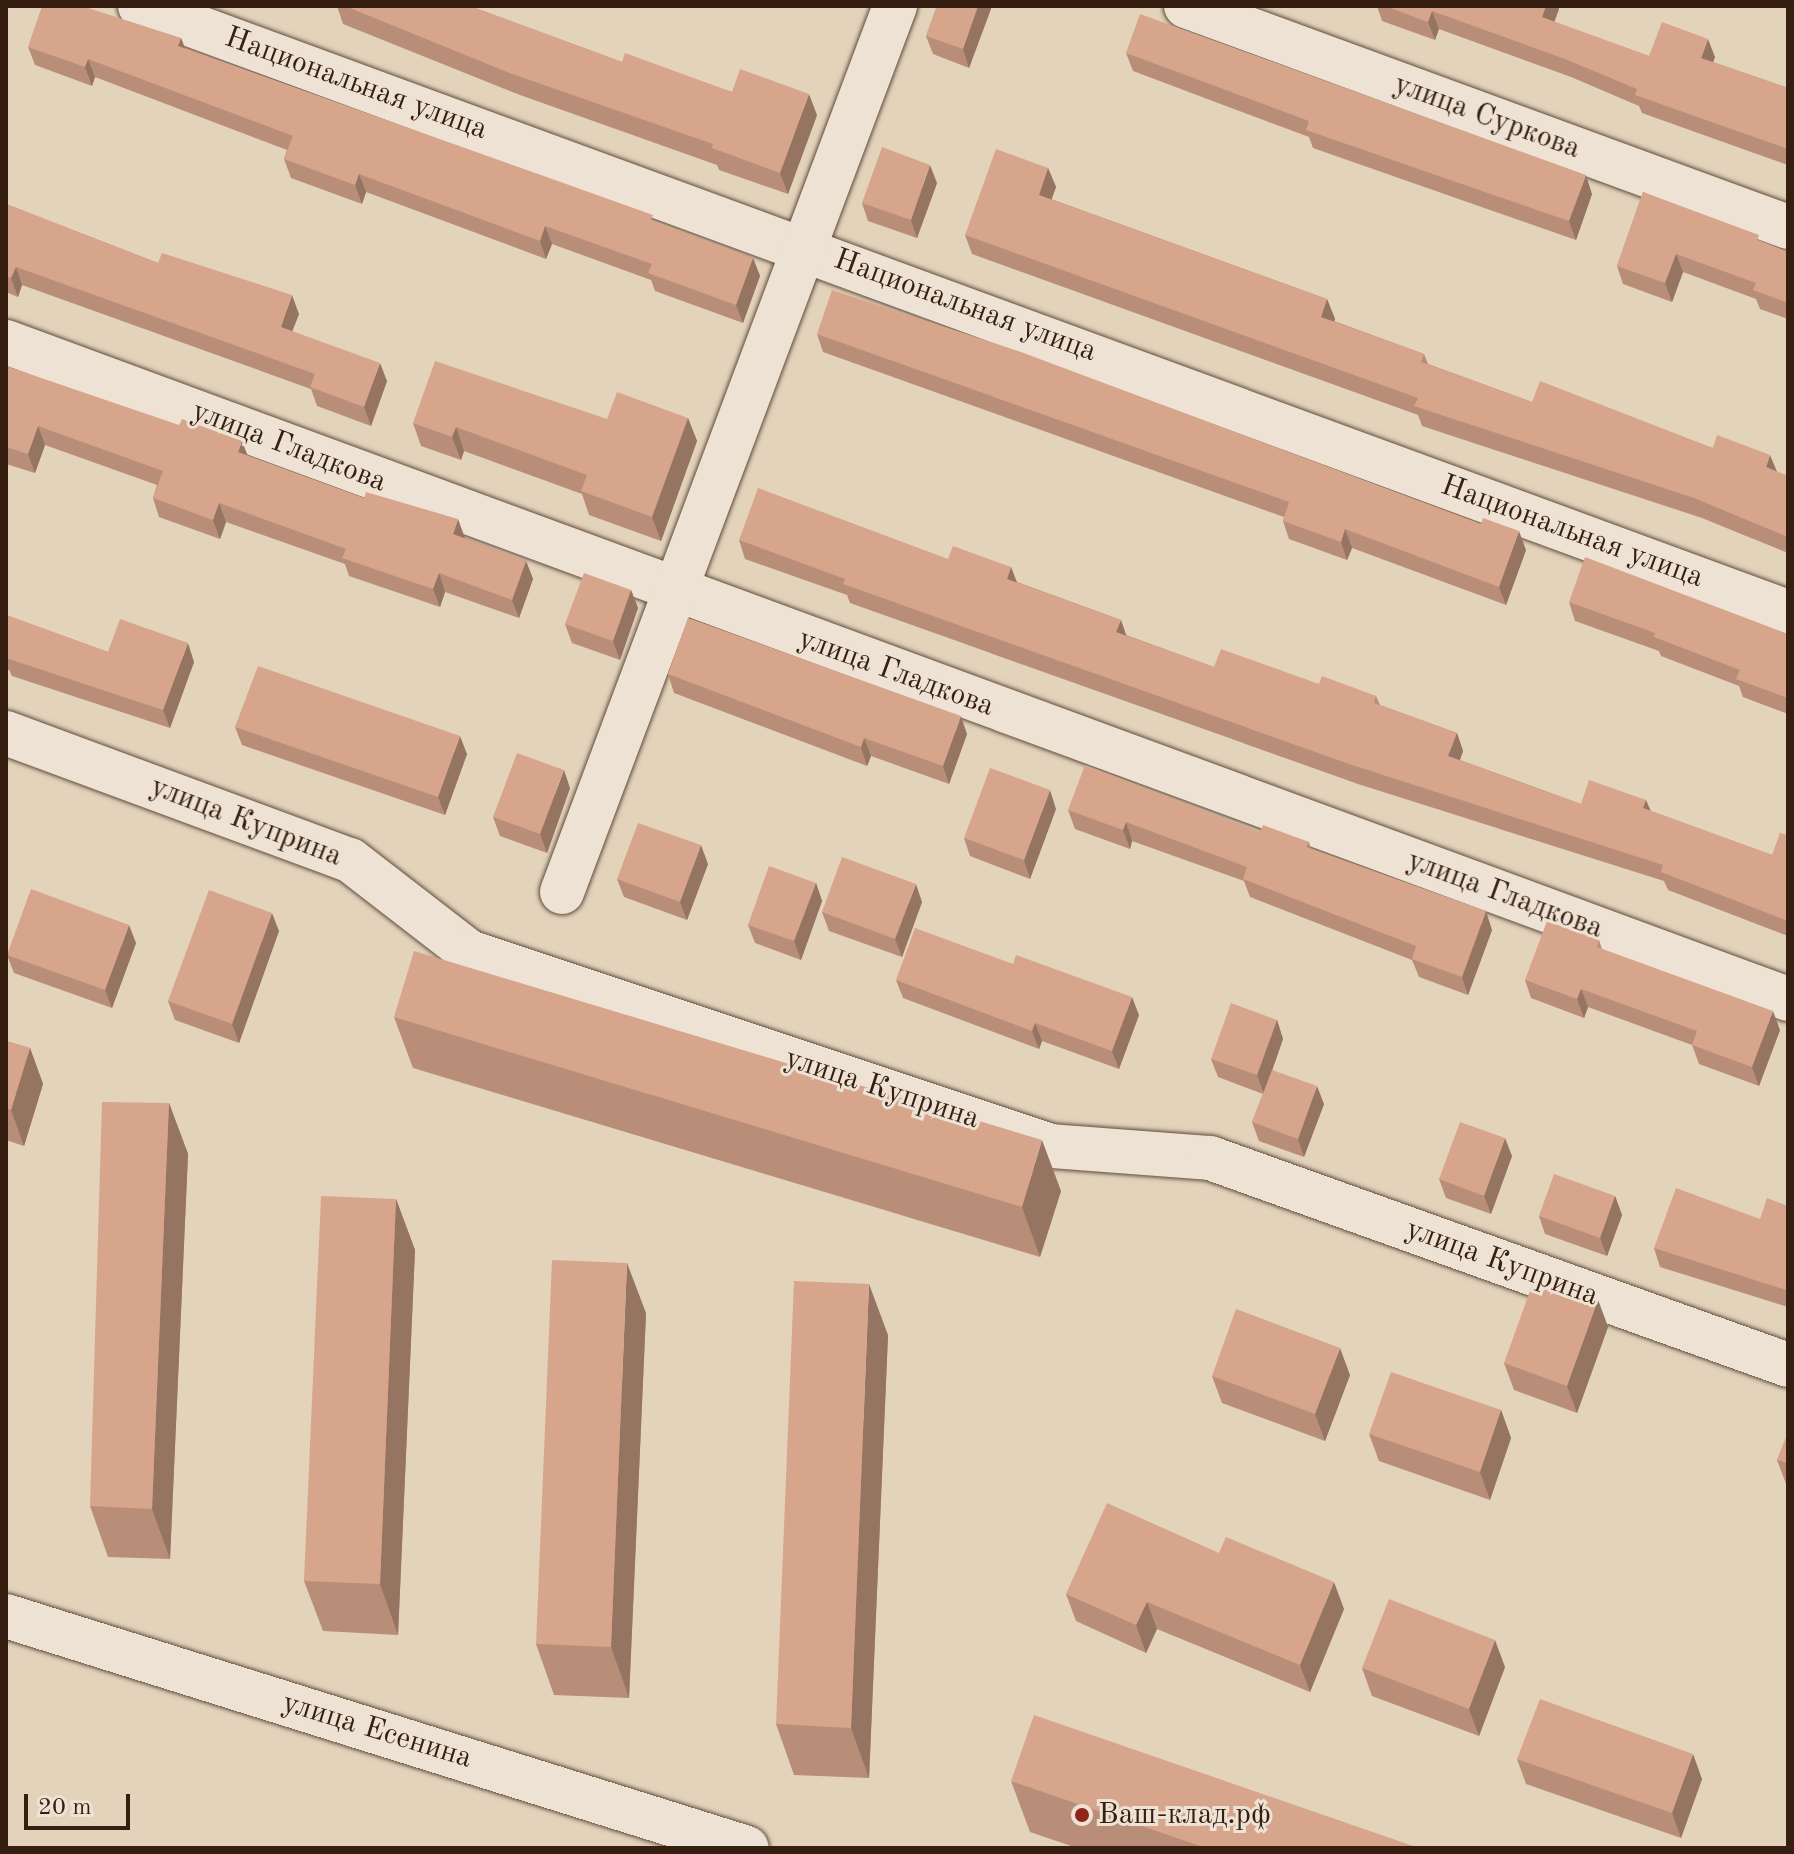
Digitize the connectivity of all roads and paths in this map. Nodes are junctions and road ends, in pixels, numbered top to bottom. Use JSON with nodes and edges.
{"nodes":[{"id":1,"x":140,"y":6,"type":"edge"},
{"id":2,"x":895,"y":6,"type":"edge"},
{"id":3,"x":1186,"y":6,"type":"edge"},
{"id":4,"x":1788,"y":227,"type":"edge"},
{"id":5,"x":807,"y":247,"type":"junction"},
{"id":6,"x":6,"y":342,"type":"edge"},
{"id":7,"x":674,"y":592,"type":"junction"},
{"id":8,"x":1788,"y":612,"type":"edge"},
{"id":9,"x":6,"y":733,"type":"edge"},
{"id":10,"x":562,"y":892,"type":"dead end"},
{"id":11,"x":1788,"y":999,"type":"edge"},
{"id":12,"x":1788,"y":1365,"type":"edge"},
{"id":13,"x":6,"y":1616,"type":"edge"},
{"id":14,"x":747,"y":1848,"type":"edge"}],
"edges":[{"from":1,"to":5,"type":"street","name":"Национальная улица"},
{"from":2,"to":5,"type":"street"},
{"from":3,"to":4,"type":"street","name":"улица Суркова"},
{"from":5,"to":7,"type":"street"},
{"from":5,"to":8,"type":"street","name":"Национальная улица"},
{"from":6,"to":7,"type":"street","name":"улица Гладкова"},
{"from":7,"to":10,"type":"street"},
{"from":7,"to":11,"type":"street","name":"улица Гладкова"},
{"from":9,"to":12,"type":"street","name":"улица Куприна"},
{"from":13,"to":14,"type":"street","name":"улица Есенина"}]}
